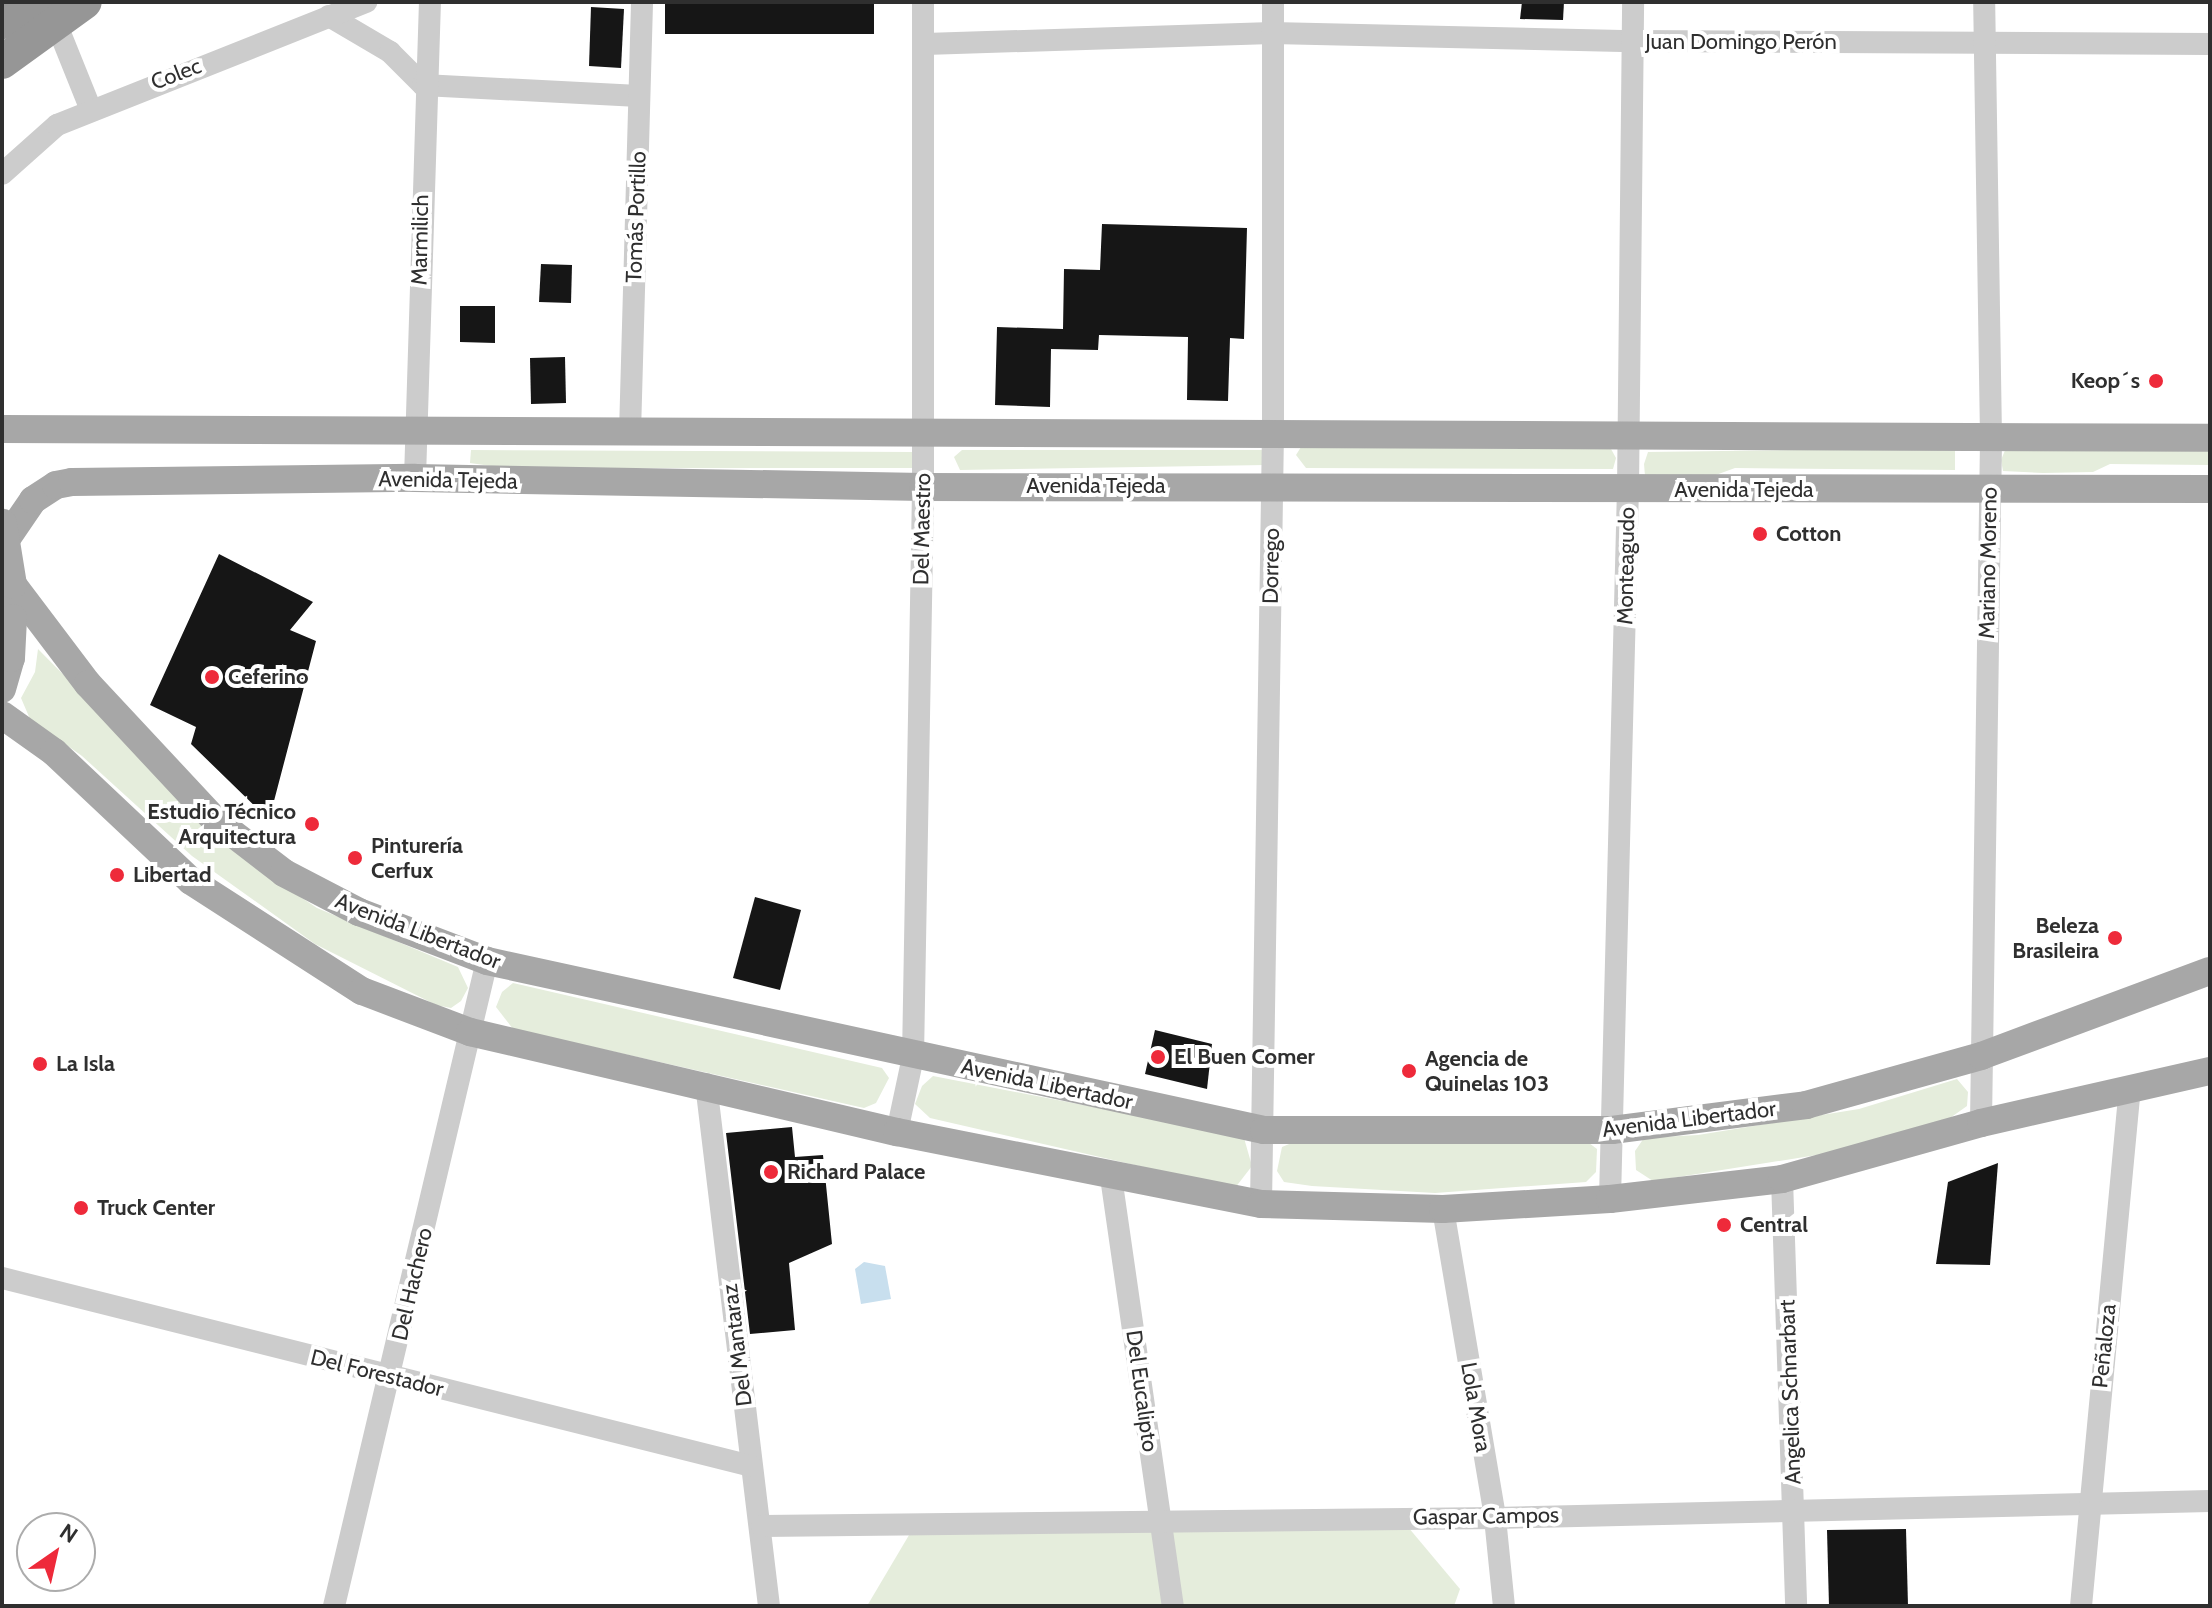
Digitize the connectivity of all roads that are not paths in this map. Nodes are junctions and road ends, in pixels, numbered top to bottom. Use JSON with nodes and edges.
{"nodes":[{"id":1,"x":85,"y":2,"type":"edge"},
{"id":2,"x":366,"y":2,"type":"edge"},
{"id":3,"x":430,"y":2,"type":"edge"},
{"id":4,"x":642,"y":2,"type":"edge"},
{"id":5,"x":923,"y":2,"type":"edge"},
{"id":6,"x":1273,"y":2,"type":"edge"},
{"id":7,"x":1633,"y":2,"type":"edge"},
{"id":8,"x":1984,"y":2,"type":"edge"},
{"id":9,"x":60,"y":12,"type":"edge"},
{"id":10,"x":329,"y":16,"type":"junction"},
{"id":11,"x":2,"y":22,"type":"edge"},
{"id":12,"x":1272,"y":33,"type":"junction"},
{"id":13,"x":1633,"y":41,"type":"junction"},
{"id":14,"x":1983,"y":43,"type":"junction"},
{"id":15,"x":925,"y":44,"type":"junction"},
{"id":16,"x":2210,"y":44,"type":"edge"},
{"id":17,"x":2,"y":62,"type":"edge"},
{"id":18,"x":423,"y":85,"type":"junction"},
{"id":19,"x":639,"y":96,"type":"junction"},
{"id":20,"x":91,"y":110,"type":"junction"},
{"id":21,"x":2,"y":174,"type":"edge"},
{"id":22,"x":2,"y":429,"type":"edge"},
{"id":23,"x":416,"y":431,"type":"junction"},
{"id":24,"x":630,"y":433,"type":"junction"},
{"id":25,"x":923,"y":434,"type":"junction"},
{"id":26,"x":1273,"y":435,"type":"junction"},
{"id":27,"x":1628,"y":437,"type":"junction"},
{"id":28,"x":1991,"y":437,"type":"junction"},
{"id":29,"x":2210,"y":438,"type":"edge"},
{"id":30,"x":415,"y":478,"type":"junction"},
{"id":31,"x":1272,"y":485,"type":"junction"},
{"id":32,"x":923,"y":487,"type":"junction"},
{"id":33,"x":1990,"y":488,"type":"junction"},
{"id":34,"x":2210,"y":489,"type":"edge"},
{"id":35,"x":1628,"y":490,"type":"junction"},
{"id":36,"x":4,"y":529,"type":"edge"},
{"id":37,"x":13,"y":585,"type":"junction"},
{"id":38,"x":7,"y":626,"type":"edge"},
{"id":39,"x":2,"y":689,"type":"edge"},
{"id":40,"x":2,"y":715,"type":"edge"},
{"id":41,"x":487,"y":961,"type":"junction"},
{"id":42,"x":2210,"y":971,"type":"edge"},
{"id":43,"x":470,"y":1032,"type":"junction"},
{"id":44,"x":1981,"y":1056,"type":"junction"},
{"id":45,"x":913,"y":1057,"type":"junction"},
{"id":46,"x":2210,"y":1071,"type":"edge"},
{"id":47,"x":706,"y":1084,"type":"junction"},
{"id":48,"x":2130,"y":1087,"type":"junction"},
{"id":49,"x":1981,"y":1123,"type":"junction"},
{"id":50,"x":1264,"y":1130,"type":"junction"},
{"id":51,"x":1612,"y":1130,"type":"junction"},
{"id":52,"x":897,"y":1132,"type":"junction"},
{"id":53,"x":1111,"y":1177,"type":"junction"},
{"id":54,"x":1782,"y":1179,"type":"junction"},
{"id":55,"x":1610,"y":1199,"type":"junction"},
{"id":56,"x":1261,"y":1204,"type":"junction"},
{"id":57,"x":1443,"y":1209,"type":"junction"},
{"id":58,"x":2,"y":1278,"type":"edge"},
{"id":59,"x":391,"y":1377,"type":"junction"},
{"id":60,"x":751,"y":1466,"type":"junction"},
{"id":61,"x":2210,"y":1501,"type":"edge"},
{"id":62,"x":2088,"y":1502,"type":"junction"},
{"id":63,"x":1794,"y":1507,"type":"junction"},
{"id":64,"x":1495,"y":1518,"type":"junction"},
{"id":65,"x":1161,"y":1519,"type":"junction"},
{"id":66,"x":762,"y":1526,"type":"junction"},
{"id":67,"x":334,"y":1606,"type":"edge"},
{"id":68,"x":769,"y":1606,"type":"edge"},
{"id":69,"x":1173,"y":1606,"type":"edge"},
{"id":70,"x":1504,"y":1606,"type":"edge"},
{"id":71,"x":1796,"y":1606,"type":"edge"},
{"id":72,"x":2081,"y":1606,"type":"edge"}],
"edges":[{"from":1,"to":9,"type":"highway"},
{"from":2,"to":10,"type":"street","name":"Colec"},
{"from":3,"to":18,"type":"street","name":"Marmilich"},
{"from":4,"to":19,"type":"street","name":"Tomás Portillo"},
{"from":5,"to":15,"type":"street","name":"Del Maestro"},
{"from":6,"to":12,"type":"street","name":"Dorrego"},
{"from":7,"to":13,"type":"street","name":"Monteagudo"},
{"from":8,"to":14,"type":"street","name":"Mariano Moreno"},
{"from":9,"to":11,"type":"highway"},
{"from":9,"to":17,"type":"highway"},
{"from":9,"to":20,"type":"street"},
{"from":10,"to":18,"type":"street"},
{"from":10,"to":20,"type":"street","name":"Colec"},
{"from":12,"to":13,"type":"street","name":"Juan Domingo Perón"},
{"from":12,"to":15,"type":"street","name":"Juan Domingo Perón"},
{"from":12,"to":26,"type":"street","name":"Dorrego"},
{"from":13,"to":14,"type":"street","name":"Juan Domingo Perón"},
{"from":13,"to":27,"type":"street","name":"Monteagudo"},
{"from":14,"to":16,"type":"street","name":"Juan Domingo Perón"},
{"from":14,"to":28,"type":"street","name":"Mariano Moreno"},
{"from":15,"to":25,"type":"street","name":"Del Maestro"},
{"from":18,"to":19,"type":"street"},
{"from":18,"to":23,"type":"street","name":"Marmilich"},
{"from":19,"to":24,"type":"street","name":"Tomás Portillo"},
{"from":20,"to":21,"type":"street","name":"Colec"},
{"from":22,"to":23,"type":"main road"},
{"from":23,"to":24,"type":"main road"},
{"from":23,"to":30,"type":"street","name":"Marmilich"},
{"from":24,"to":25,"type":"main road"},
{"from":25,"to":26,"type":"main road"},
{"from":25,"to":32,"type":"street","name":"Del Maestro"},
{"from":26,"to":27,"type":"main road"},
{"from":26,"to":31,"type":"street","name":"Dorrego"},
{"from":27,"to":28,"type":"main road"},
{"from":27,"to":35,"type":"street","name":"Monteagudo"},
{"from":28,"to":29,"type":"main road"},
{"from":28,"to":33,"type":"street","name":"Mariano Moreno"},
{"from":30,"to":32,"type":"main road","name":"Avenida Tejeda"},
{"from":30,"to":36,"type":"main road","name":"Avenida Tejeda"},
{"from":31,"to":32,"type":"main road","name":"Avenida Tejeda"},
{"from":31,"to":35,"type":"main road","name":"Avenida Tejeda"},
{"from":31,"to":50,"type":"street","name":"Dorrego"},
{"from":32,"to":45,"type":"street","name":"Del Maestro"},
{"from":33,"to":34,"type":"main road","name":"Avenida Tejeda"},
{"from":33,"to":35,"type":"main road","name":"Avenida Tejeda"},
{"from":33,"to":44,"type":"street","name":"Mariano Moreno"},
{"from":35,"to":51,"type":"street","name":"Monteagudo"},
{"from":36,"to":37,"type":"main road"},
{"from":37,"to":38,"type":"main road"},
{"from":37,"to":41,"type":"main road","name":"Avenida Libertador"},
{"from":38,"to":39,"type":"main road"},
{"from":40,"to":43,"type":"main road"},
{"from":41,"to":43,"type":"street","name":"Del Hachero"},
{"from":41,"to":45,"type":"main road","name":"Avenida Libertador"},
{"from":42,"to":44,"type":"main road","name":"Avenida Libertador"},
{"from":43,"to":47,"type":"main road"},
{"from":43,"to":59,"type":"street","name":"Del Hachero"},
{"from":44,"to":49,"type":"street","name":"Mariano Moreno"},
{"from":44,"to":51,"type":"main road","name":"Avenida Libertador"},
{"from":45,"to":50,"type":"main road","name":"Avenida Libertador"},
{"from":45,"to":52,"type":"street","name":"Del Maestro"},
{"from":46,"to":48,"type":"main road"},
{"from":47,"to":52,"type":"main road"},
{"from":47,"to":60,"type":"street","name":"Del Mantaraz"},
{"from":48,"to":49,"type":"main road"},
{"from":48,"to":62,"type":"street","name":"Peñaloza"},
{"from":49,"to":54,"type":"main road"},
{"from":50,"to":51,"type":"main road","name":"Avenida Libertador"},
{"from":50,"to":56,"type":"street","name":"Dorrego"},
{"from":51,"to":55,"type":"street","name":"Monteagudo"},
{"from":52,"to":53,"type":"main road"},
{"from":53,"to":56,"type":"main road"},
{"from":53,"to":65,"type":"street","name":"Del Eucalipto"},
{"from":54,"to":55,"type":"main road"},
{"from":54,"to":63,"type":"street","name":"Angelica Schnarbart"},
{"from":55,"to":57,"type":"main road"},
{"from":56,"to":57,"type":"main road"},
{"from":57,"to":64,"type":"street","name":"Lola Mora"},
{"from":58,"to":59,"type":"street","name":"Del Forestador"},
{"from":59,"to":60,"type":"street","name":"Del Forestador"},
{"from":59,"to":67,"type":"street","name":"Del Hachero"},
{"from":60,"to":66,"type":"street","name":"Del Mantaraz"},
{"from":61,"to":62,"type":"street","name":"Gaspar Campos"},
{"from":62,"to":63,"type":"street","name":"Gaspar Campos"},
{"from":62,"to":72,"type":"street","name":"Peñaloza"},
{"from":63,"to":64,"type":"street","name":"Gaspar Campos"},
{"from":63,"to":71,"type":"street","name":"Angelica Schnarbart"},
{"from":64,"to":65,"type":"street","name":"Gaspar Campos"},
{"from":64,"to":70,"type":"street","name":"Lola Mora"},
{"from":65,"to":66,"type":"street","name":"Gaspar Campos"},
{"from":65,"to":69,"type":"street","name":"Del Eucalipto"},
{"from":66,"to":68,"type":"street","name":"Del Mantaraz"}]}
